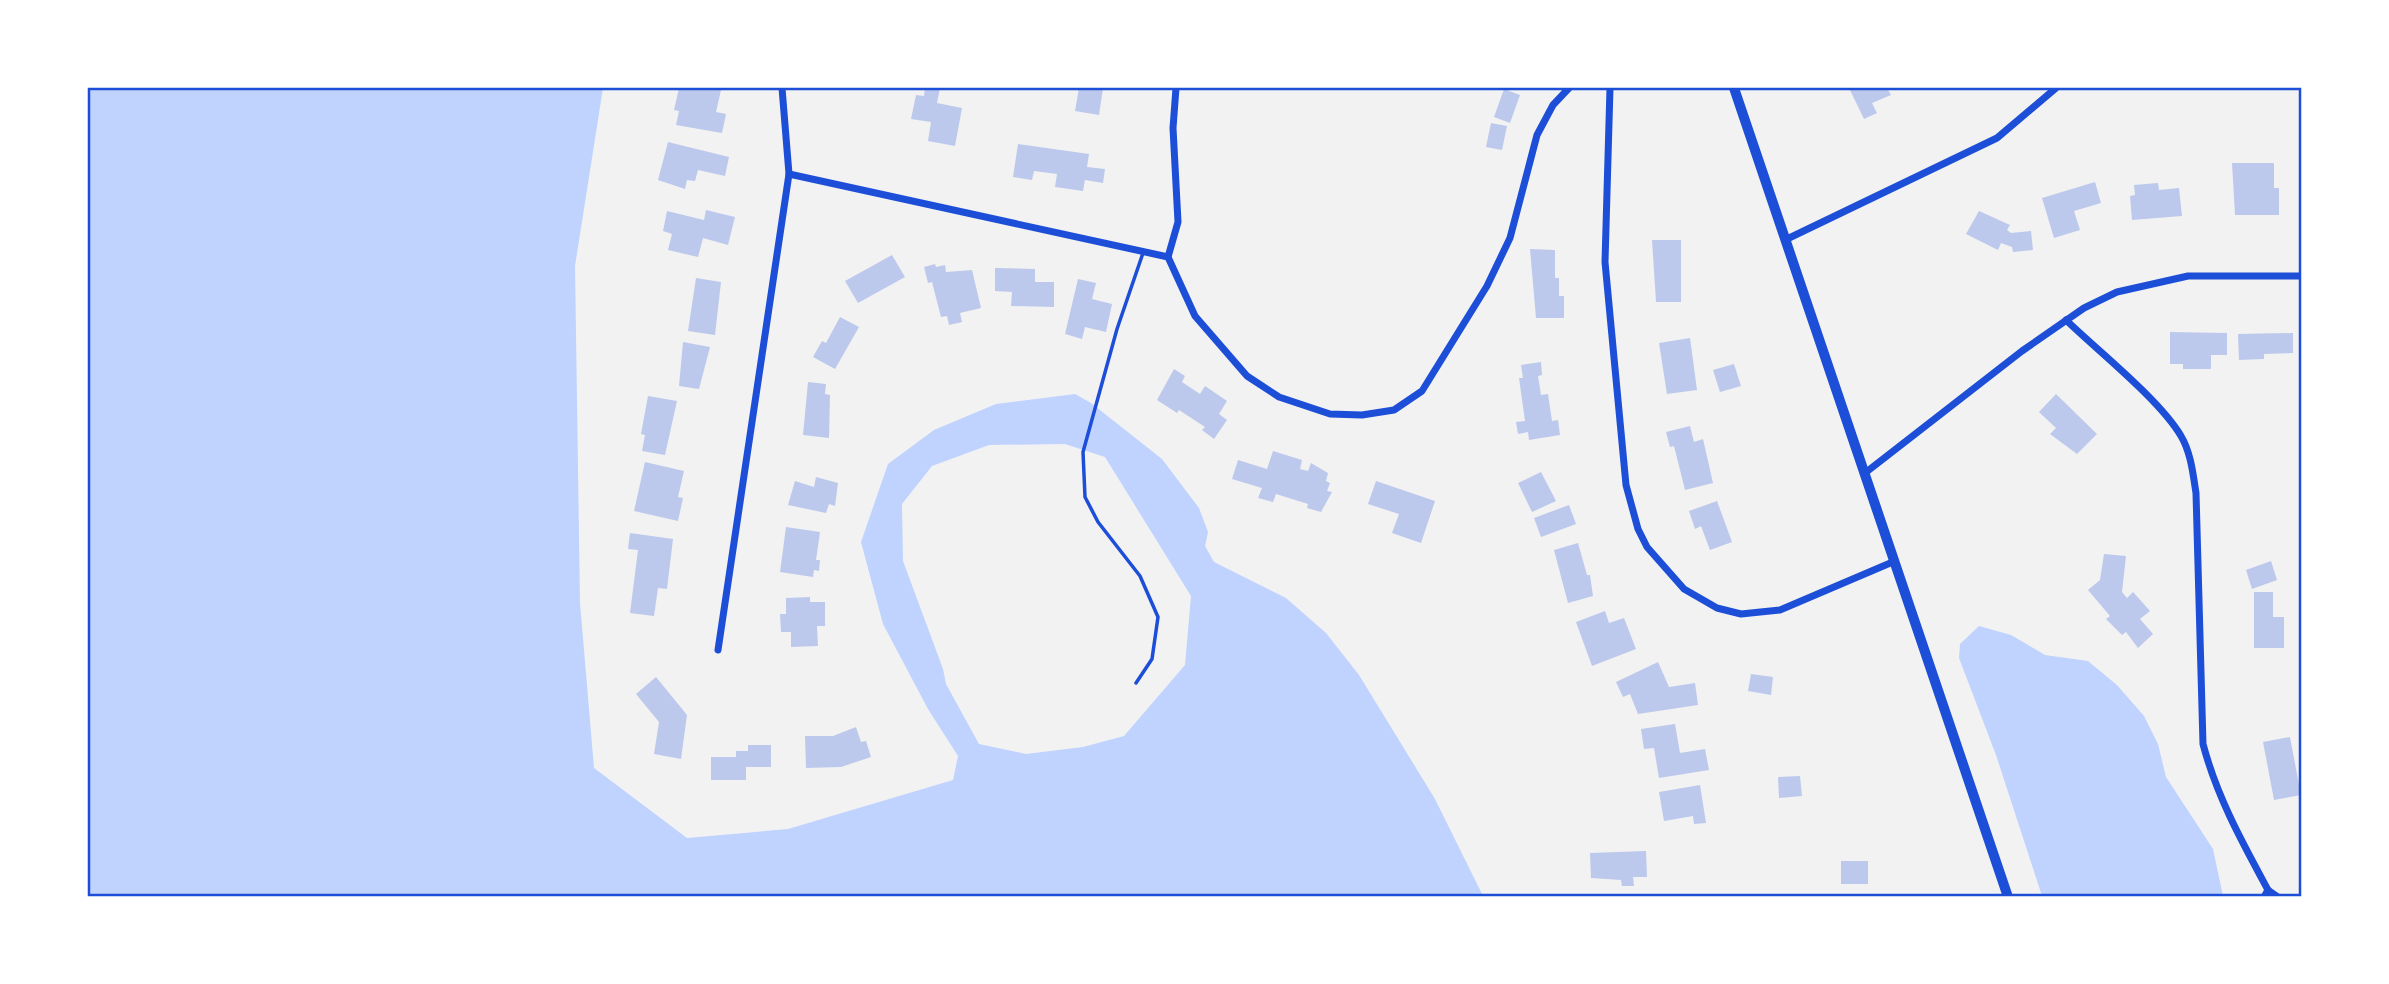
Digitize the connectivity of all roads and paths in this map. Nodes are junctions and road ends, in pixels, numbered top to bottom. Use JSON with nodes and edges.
{"nodes":[{"id":1,"x":782,"y":88,"type":"edge"},
{"id":2,"x":1176,"y":88,"type":"edge"},
{"id":3,"x":1569,"y":88,"type":"edge"},
{"id":4,"x":1610,"y":88,"type":"edge"},
{"id":5,"x":1734,"y":88,"type":"edge"},
{"id":6,"x":2056,"y":88,"type":"edge"},
{"id":7,"x":789,"y":174,"type":"junction"},
{"id":8,"x":1787,"y":239,"type":"junction"},
{"id":9,"x":1143,"y":253,"type":"junction"},
{"id":10,"x":1168,"y":257,"type":"junction"},
{"id":11,"x":2301,"y":275,"type":"edge"},
{"id":12,"x":2066,"y":320,"type":"junction"},
{"id":13,"x":1866,"y":473,"type":"junction"},
{"id":14,"x":1895,"y":561,"type":"junction"},
{"id":15,"x":718,"y":650,"type":"dead end"},
{"id":16,"x":1136,"y":684,"type":"dead end"},
{"id":17,"x":2266,"y":893,"type":"edge"},
{"id":18,"x":2008,"y":897,"type":"edge"},
{"id":19,"x":2278,"y":897,"type":"edge"}],
"edges":[{"from":1,"to":7,"type":"street"},
{"from":2,"to":10,"type":"street"},
{"from":3,"to":10,"type":"street"},
{"from":4,"to":14,"type":"street"},
{"from":5,"to":8,"type":"street"},
{"from":6,"to":8,"type":"street"},
{"from":7,"to":9,"type":"street"},
{"from":7,"to":15,"type":"street"},
{"from":8,"to":13,"type":"street"},
{"from":9,"to":10,"type":"street"},
{"from":9,"to":16,"type":"lane"},
{"from":11,"to":12,"type":"street"},
{"from":12,"to":13,"type":"street"},
{"from":12,"to":17,"type":"street"},
{"from":13,"to":14,"type":"street"},
{"from":14,"to":18,"type":"street"},
{"from":17,"to":19,"type":"street"}]}
